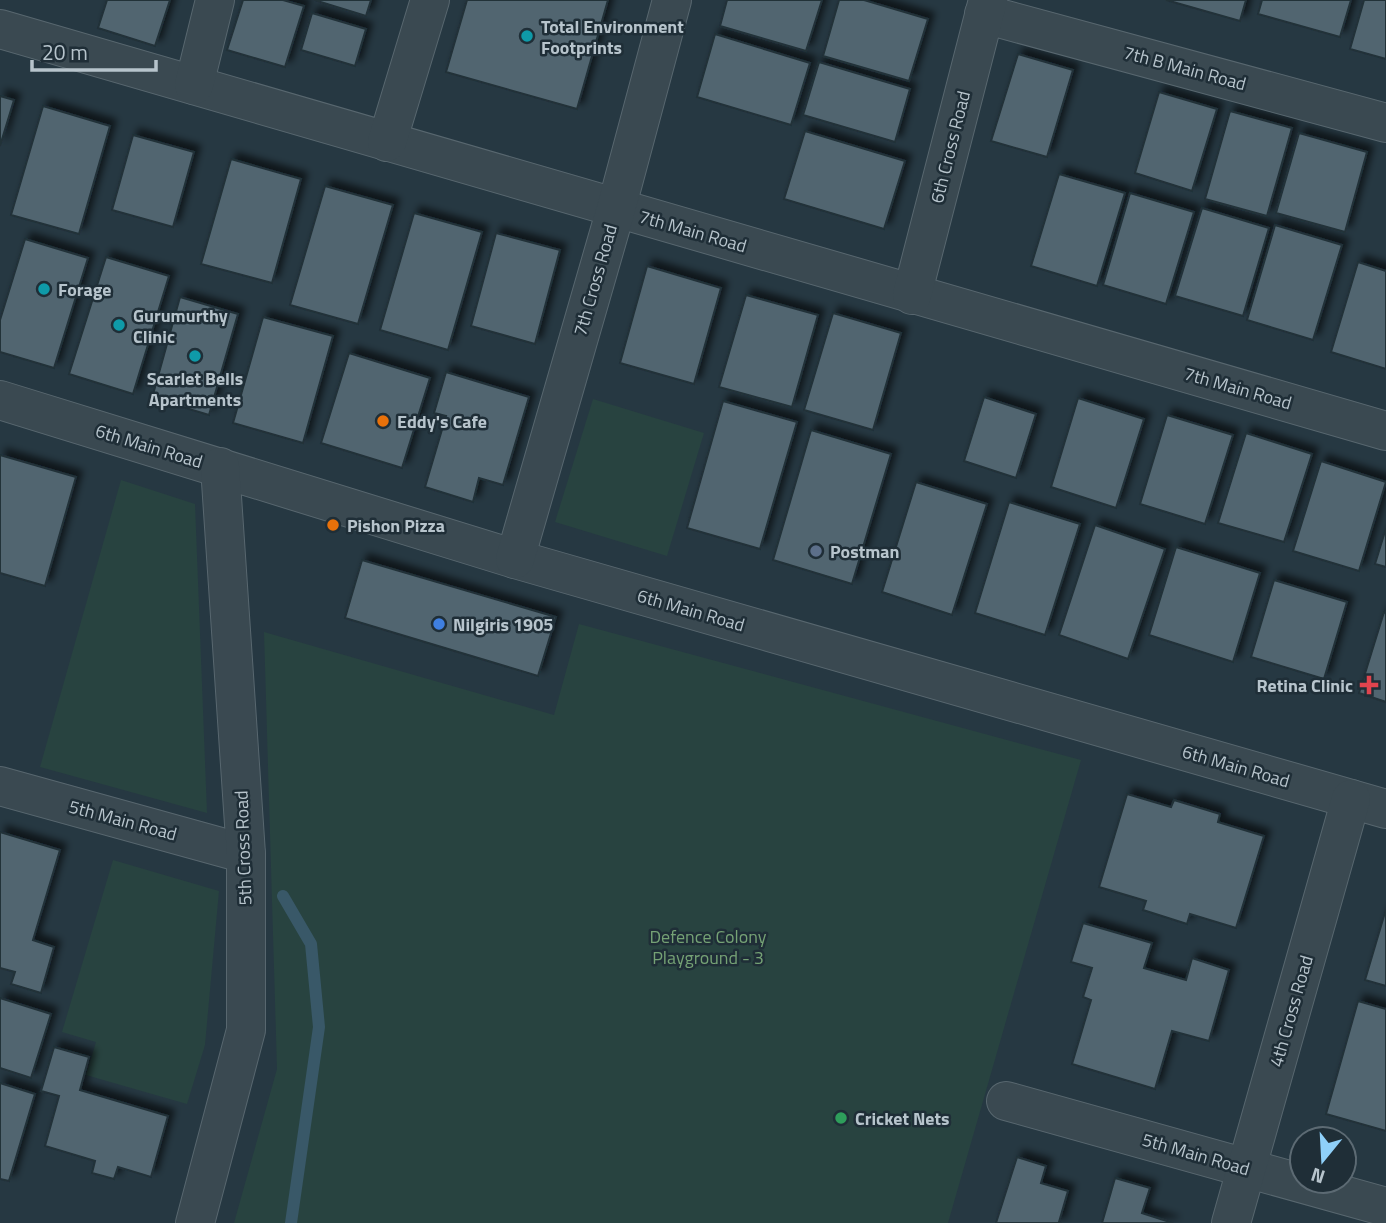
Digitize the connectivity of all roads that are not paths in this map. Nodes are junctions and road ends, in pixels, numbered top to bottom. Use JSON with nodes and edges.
{"nodes":[{"id":1,"x":215,"y":0,"type":"edge"},
{"id":2,"x":430,"y":0,"type":"edge"},
{"id":3,"x":672,"y":0,"type":"edge"},
{"id":4,"x":986,"y":7,"type":"edge"},
{"id":5,"x":0,"y":29,"type":"edge"},
{"id":6,"x":194,"y":85,"type":"junction"},
{"id":7,"x":1386,"y":123,"type":"edge"},
{"id":8,"x":387,"y":142,"type":"junction"},
{"id":9,"x":616,"y":209,"type":"junction"},
{"id":10,"x":912,"y":295,"type":"junction"},
{"id":11,"x":0,"y":400,"type":"edge"},
{"id":12,"x":1386,"y":431,"type":"edge"},
{"id":13,"x":220,"y":467,"type":"junction"},
{"id":14,"x":514,"y":559,"type":"junction"},
{"id":15,"x":0,"y":786,"type":"edge"},
{"id":16,"x":1368,"y":804,"type":"edge"},
{"id":17,"x":246,"y":854,"type":"junction"},
{"id":18,"x":1006,"y":1101,"type":"dead end"},
{"id":19,"x":1246,"y":1168,"type":"junction"},
{"id":20,"x":1386,"y":1207,"type":"edge"},
{"id":21,"x":195,"y":1223,"type":"edge"},
{"id":22,"x":1231,"y":1223,"type":"edge"}],
"edges":[{"from":1,"to":6,"type":"street"},
{"from":2,"to":8,"type":"street"},
{"from":3,"to":9,"type":"street","name":"7th Cross Road"},
{"from":4,"to":7,"type":"street","name":"7th B Main Road"},
{"from":4,"to":10,"type":"street","name":"6th Cross Road"},
{"from":5,"to":6,"type":"street","name":"7th Main Road"},
{"from":6,"to":8,"type":"street","name":"7th Main Road"},
{"from":8,"to":9,"type":"street","name":"7th Main Road"},
{"from":9,"to":10,"type":"street","name":"7th Main Road"},
{"from":9,"to":14,"type":"street","name":"7th Cross Road"},
{"from":10,"to":12,"type":"street","name":"7th Main Road"},
{"from":11,"to":13,"type":"street","name":"6th Main Road"},
{"from":13,"to":14,"type":"street","name":"6th Main Road"},
{"from":13,"to":17,"type":"street","name":"5th Cross Road"},
{"from":14,"to":16,"type":"street","name":"6th Main Road"},
{"from":15,"to":17,"type":"street","name":"5th Main Road"},
{"from":16,"to":19,"type":"street","name":"4th Cross Road"},
{"from":17,"to":21,"type":"street","name":"5th Cross Road"},
{"from":18,"to":19,"type":"street","name":"5th Main Road"},
{"from":19,"to":20,"type":"street","name":"5th Main Road"},
{"from":19,"to":22,"type":"street","name":"4th Cross Road"}]}
